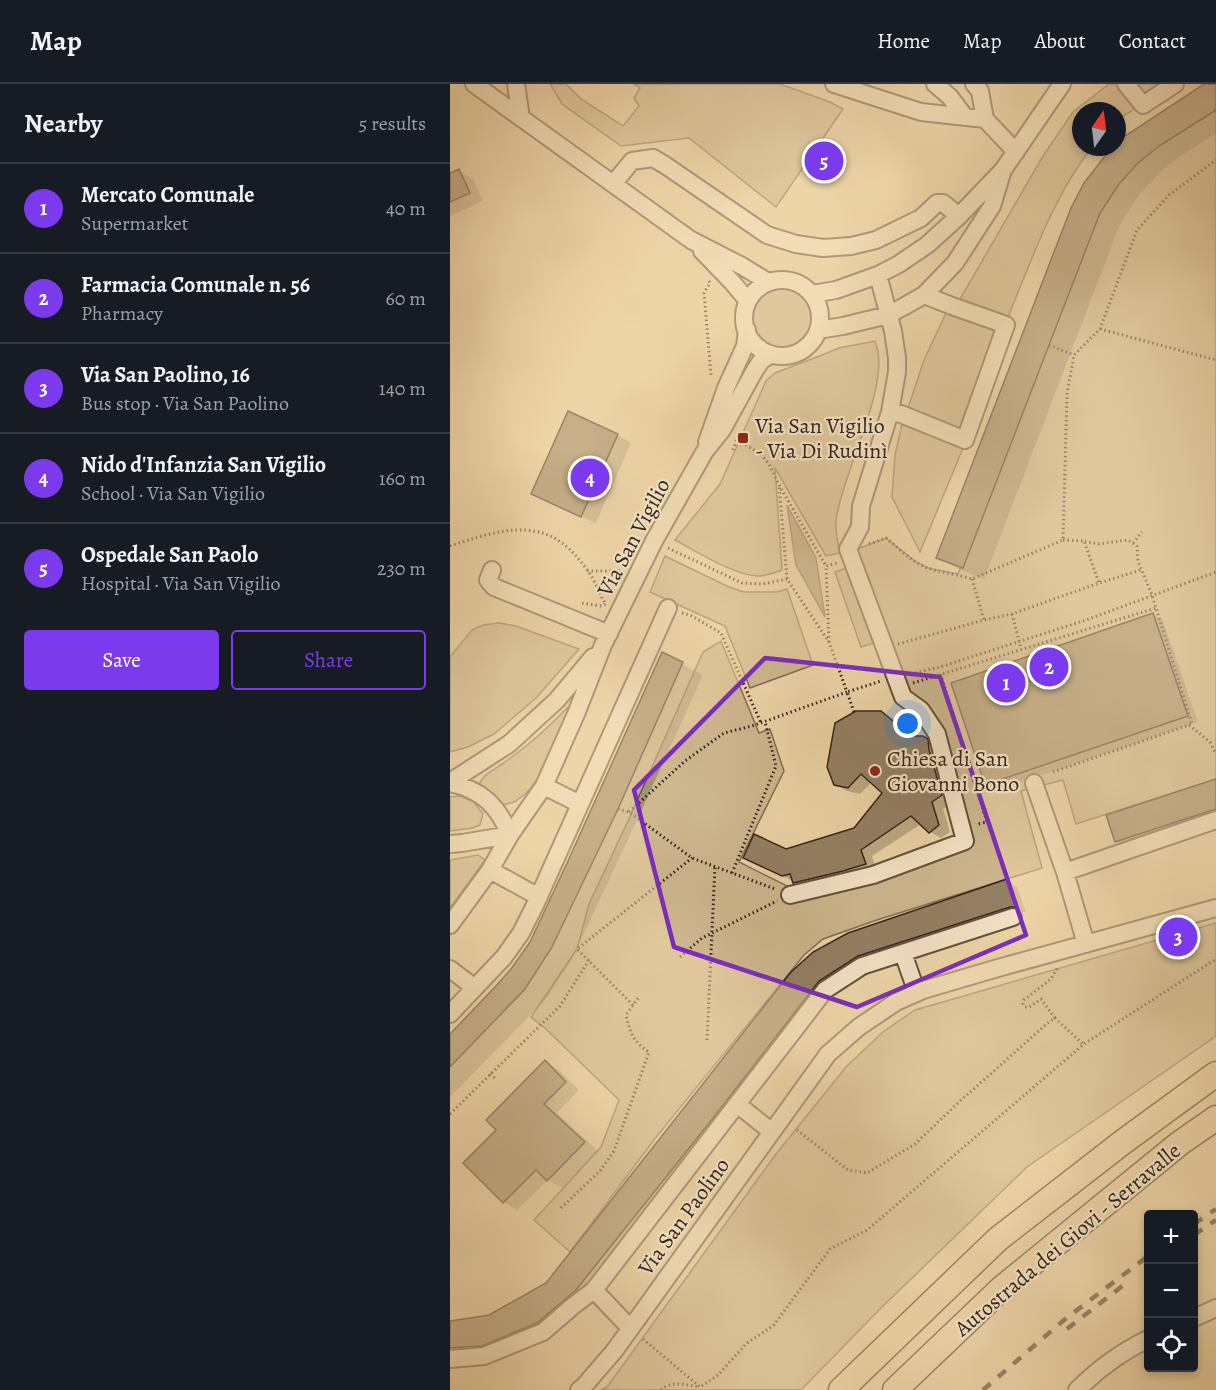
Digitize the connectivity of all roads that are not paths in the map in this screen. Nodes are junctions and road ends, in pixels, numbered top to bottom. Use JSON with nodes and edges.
{"nodes":[{"id":1,"x":474,"y":84,"type":"edge"},
{"id":2,"x":516,"y":84,"type":"edge"},
{"id":3,"x":834,"y":84,"type":"edge"},
{"id":4,"x":935,"y":84,"type":"edge"},
{"id":5,"x":974,"y":84,"type":"edge"},
{"id":6,"x":1062,"y":84,"type":"edge"},
{"id":7,"x":1126,"y":84,"type":"edge"},
{"id":8,"x":1175,"y":84,"type":"edge"},
{"id":9,"x":965,"y":117,"type":"junction"},
{"id":10,"x":521,"y":118,"type":"junction"},
{"id":11,"x":985,"y":119,"type":"junction"},
{"id":12,"x":1016,"y":152,"type":"junction"},
{"id":13,"x":1003,"y":170,"type":"junction"},
{"id":14,"x":613,"y":184,"type":"junction"},
{"id":15,"x":959,"y":216,"type":"junction"},
{"id":16,"x":691,"y":240,"type":"junction"},
{"id":17,"x":878,"y":275,"type":"junction"},
{"id":18,"x":768,"y":282,"type":"junction"},
{"id":19,"x":812,"y":294,"type":"junction"},
{"id":20,"x":924,"y":295,"type":"junction"},
{"id":21,"x":748,"y":301,"type":"junction"},
{"id":22,"x":888,"y":315,"type":"junction"},
{"id":23,"x":747,"y":330,"type":"junction"},
{"id":24,"x":818,"y":330,"type":"junction"},
{"id":25,"x":771,"y":354,"type":"junction"},
{"id":26,"x":890,"y":412,"type":"junction"},
{"id":27,"x":705,"y":451,"type":"junction"},
{"id":28,"x":492,"y":570,"type":"dead end"},
{"id":29,"x":668,"y":608,"type":"road end"},
{"id":30,"x":606,"y":639,"type":"junction"},
{"id":31,"x":450,"y":782,"type":"edge"},
{"id":32,"x":1034,"y":783,"type":"dead end"},
{"id":33,"x":544,"y":786,"type":"junction"},
{"id":34,"x":580,"y":804,"type":"junction"},
{"id":35,"x":1216,"y":820,"type":"edge"},
{"id":36,"x":510,"y":835,"type":"junction"},
{"id":37,"x":450,"y":844,"type":"edge"},
{"id":38,"x":490,"y":870,"type":"junction"},
{"id":39,"x":1065,"y":872,"type":"junction"},
{"id":40,"x":790,"y":895,"type":"road end"},
{"id":41,"x":539,"y":897,"type":"junction"},
{"id":42,"x":1216,"y":908,"type":"edge"},
{"id":43,"x":1013,"y":917,"type":"dead end"},
{"id":44,"x":450,"y":925,"type":"edge"},
{"id":45,"x":1086,"y":944,"type":"junction"},
{"id":46,"x":903,"y":953,"type":"junction"},
{"id":47,"x":450,"y":969,"type":"edge"},
{"id":48,"x":475,"y":988,"type":"junction"},
{"id":49,"x":916,"y":993,"type":"junction"},
{"id":50,"x":450,"y":1014,"type":"edge"},
{"id":51,"x":1216,"y":1074,"type":"edge"},
{"id":52,"x":737,"y":1104,"type":"junction"},
{"id":53,"x":1216,"y":1118,"type":"edge"},
{"id":54,"x":772,"y":1132,"type":"junction"},
{"id":55,"x":594,"y":1290,"type":"junction"},
{"id":56,"x":1216,"y":1308,"type":"edge"},
{"id":57,"x":1198,"y":1316,"type":"edge"},
{"id":58,"x":636,"y":1333,"type":"junction"},
{"id":59,"x":1144,"y":1342,"type":"edge"},
{"id":60,"x":450,"y":1359,"type":"edge"},
{"id":61,"x":579,"y":1390,"type":"edge"},
{"id":62,"x":841,"y":1390,"type":"edge"},
{"id":63,"x":896,"y":1390,"type":"edge"},
{"id":64,"x":1077,"y":1390,"type":"edge"}],
"edges":[{"from":1,"to":10,"type":"street"},
{"from":2,"to":10,"type":"street"},
{"from":3,"to":9,"type":"street"},
{"from":4,"to":9,"type":"street"},
{"from":5,"to":11,"type":"street"},
{"from":6,"to":12,"type":"street"},
{"from":7,"to":8,"type":"street"},
{"from":9,"to":11,"type":"street"},
{"from":10,"to":14,"type":"street"},
{"from":11,"to":12,"type":"street"},
{"from":12,"to":13,"type":"street"},
{"from":13,"to":15,"type":"street"},
{"from":13,"to":20,"type":"street"},
{"from":14,"to":15,"type":"street"},
{"from":14,"to":16,"type":"street"},
{"from":15,"to":17,"type":"street"},
{"from":16,"to":18,"type":"street"},
{"from":16,"to":21,"type":"street"},
{"from":17,"to":19,"type":"street"},
{"from":17,"to":22,"type":"street"},
{"from":18,"to":19,"type":"street"},
{"from":18,"to":21,"type":"street"},
{"from":19,"to":24,"type":"street"},
{"from":20,"to":22,"type":"street"},
{"from":20,"to":26,"type":"street"},
{"from":21,"to":23,"type":"street"},
{"from":22,"to":24,"type":"street"},
{"from":22,"to":26,"type":"street"},
{"from":23,"to":25,"type":"street"},
{"from":23,"to":27,"type":"street","name":"Via San Vigilio"},
{"from":24,"to":25,"type":"street"},
{"from":25,"to":27,"type":"street","name":"Via San Vigilio"},
{"from":26,"to":40,"type":"street"},
{"from":27,"to":30,"type":"street","name":"Via San Vigilio"},
{"from":28,"to":30,"type":"street"},
{"from":29,"to":34,"type":"street"},
{"from":30,"to":31,"type":"street","name":"Via San Vigilio"},
{"from":30,"to":33,"type":"street","name":"Via San Vigilio"},
{"from":31,"to":36,"type":"street"},
{"from":32,"to":39,"type":"street"},
{"from":33,"to":34,"type":"street"},
{"from":33,"to":36,"type":"street","name":"Via San Vigilio"},
{"from":34,"to":41,"type":"street"},
{"from":35,"to":39,"type":"street"},
{"from":36,"to":37,"type":"street"},
{"from":36,"to":38,"type":"street","name":"Via San Vigilio"},
{"from":38,"to":41,"type":"street"},
{"from":38,"to":44,"type":"street","name":"Via San Vigilio"},
{"from":39,"to":45,"type":"street"},
{"from":41,"to":48,"type":"street"},
{"from":42,"to":45,"type":"street","name":"Via San Paolino"},
{"from":43,"to":46,"type":"street","name":"Via San Paolino"},
{"from":45,"to":49,"type":"street","name":"Via San Paolino"},
{"from":46,"to":49,"type":"street"},
{"from":46,"to":52,"type":"street","name":"Via San Paolino"},
{"from":47,"to":48,"type":"street"},
{"from":48,"to":50,"type":"street"},
{"from":49,"to":54,"type":"street","name":"Via San Paolino"},
{"from":51,"to":62,"type":"highway","name":"Autostrada dei Giovi - Serravalle"},
{"from":52,"to":54,"type":"street"},
{"from":52,"to":55,"type":"street","name":"Via San Paolino"},
{"from":53,"to":63,"type":"highway","name":"Autostrada dei Giovi - Serravalle"},
{"from":54,"to":58,"type":"street","name":"Via San Paolino"},
{"from":55,"to":58,"type":"street"},
{"from":55,"to":60,"type":"street","name":"Via San Paolino"},
{"from":56,"to":57,"type":"street"},
{"from":58,"to":61,"type":"street","name":"Via San Paolino"},
{"from":59,"to":64,"type":"street"}]}
